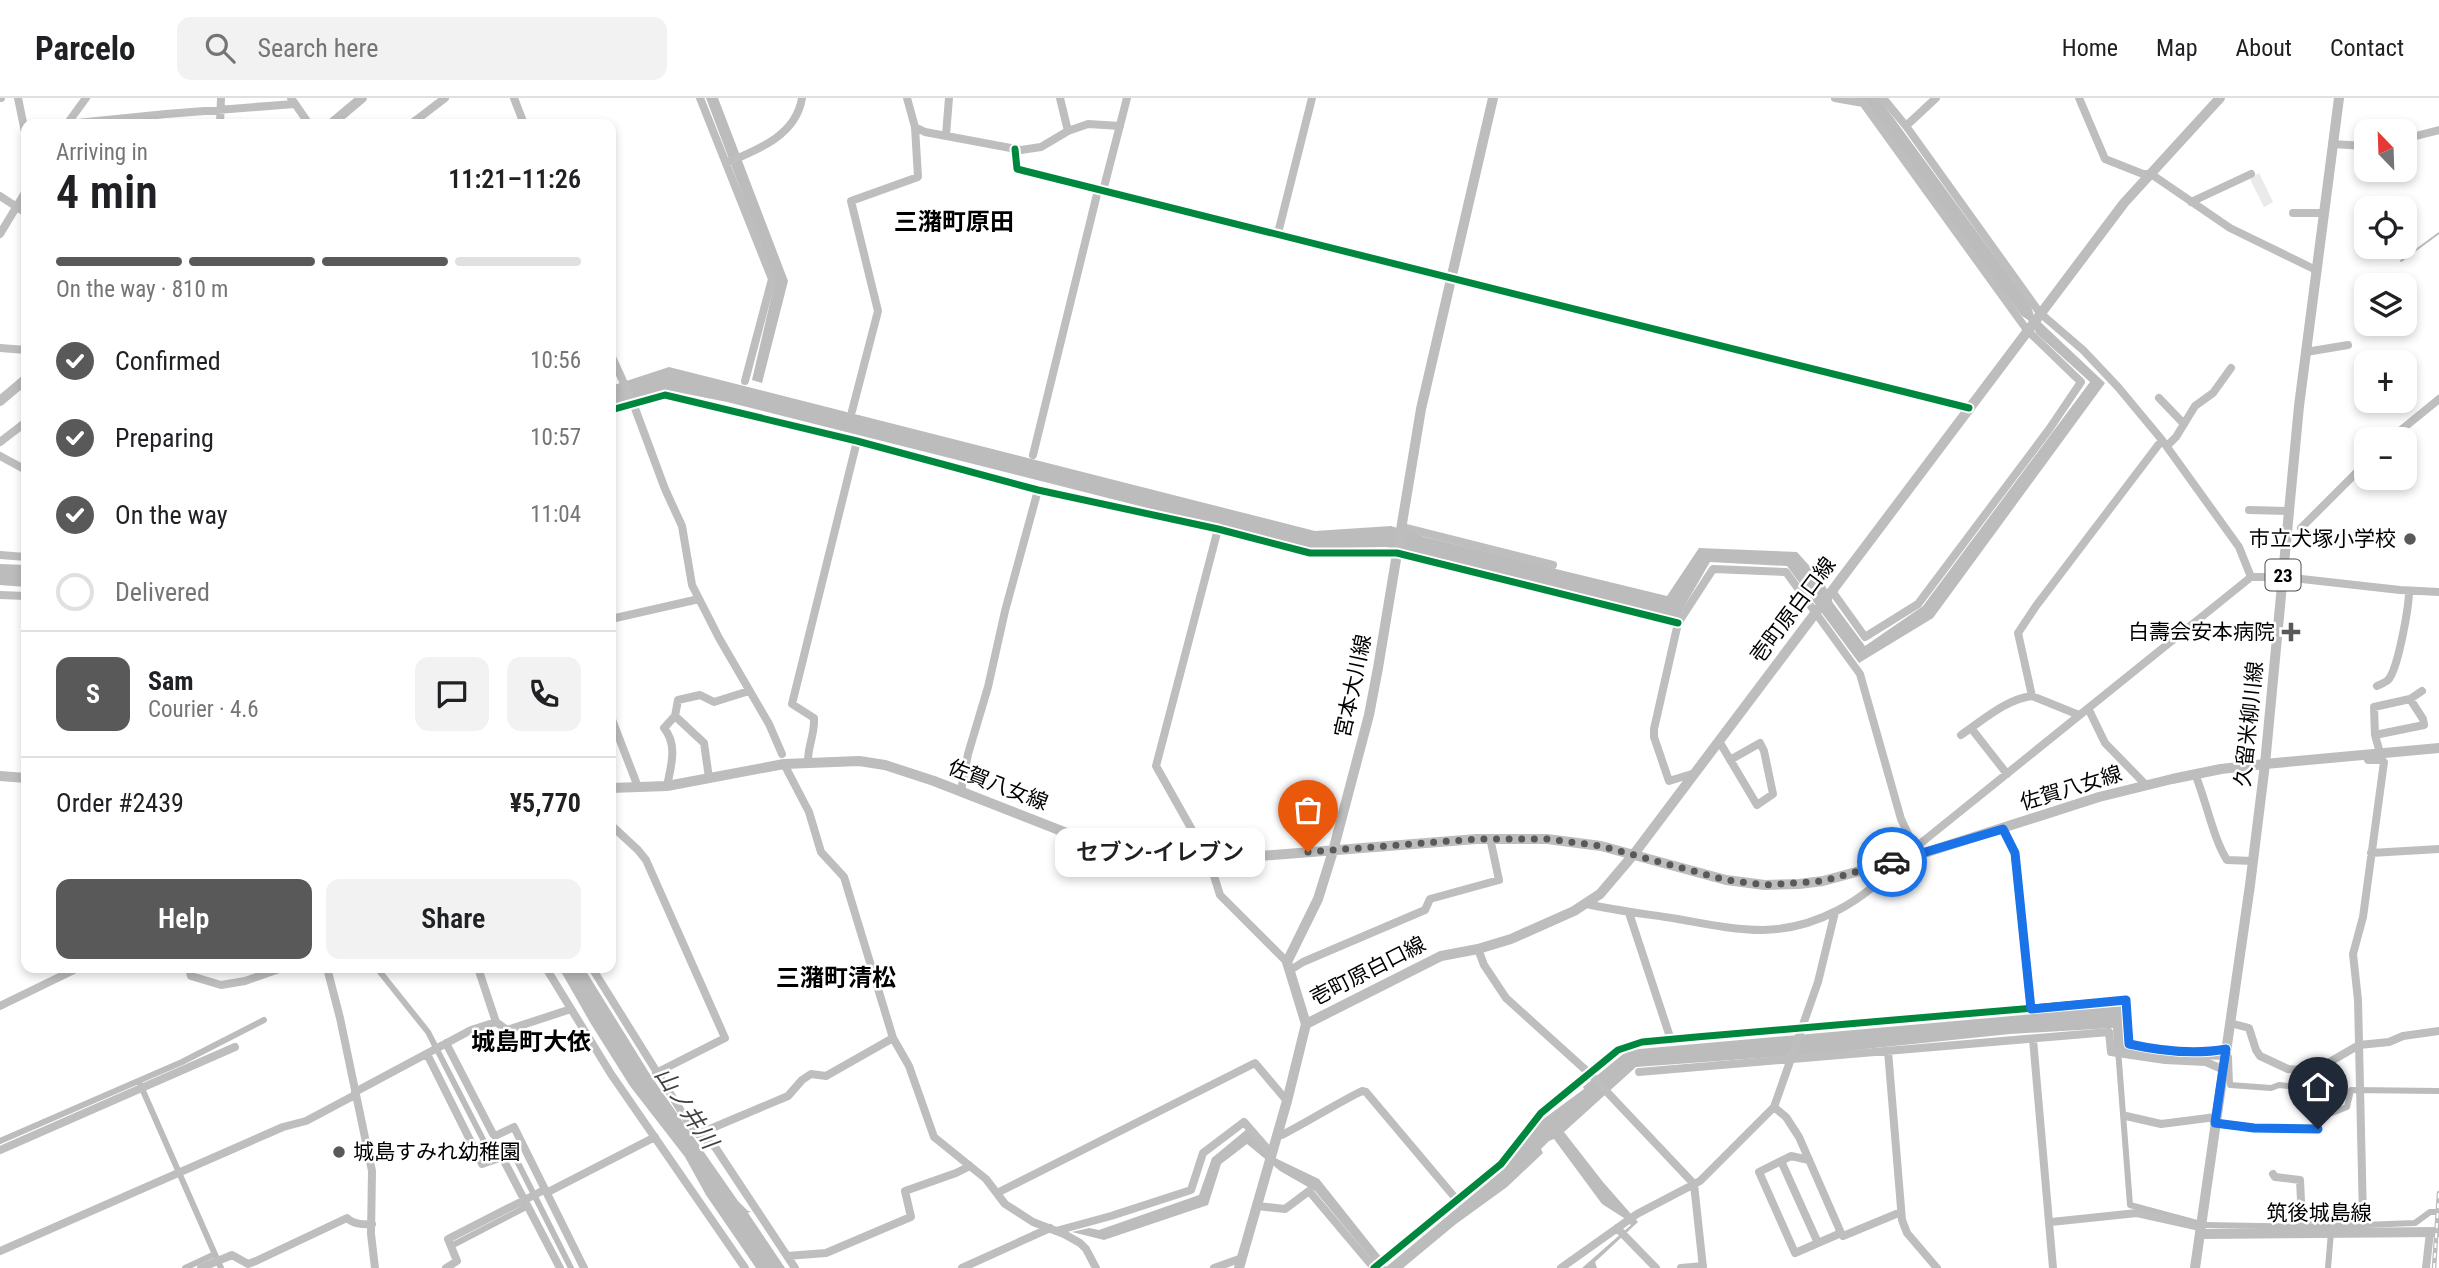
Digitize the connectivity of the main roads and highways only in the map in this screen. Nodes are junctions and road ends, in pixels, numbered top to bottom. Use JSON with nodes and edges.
{"nodes":[{"id":1,"x":362,"y":98,"type":"edge"},
{"id":2,"x":1493,"y":98,"type":"edge"},
{"id":3,"x":2220,"y":98,"type":"edge"},
{"id":4,"x":2339,"y":98,"type":"edge"},
{"id":5,"x":337,"y":119,"type":"edge"},
{"id":6,"x":21,"y":384,"type":"edge"},
{"id":7,"x":0,"y":401,"type":"edge"},
{"id":8,"x":2439,"y":748,"type":"edge"},
{"id":9,"x":2265,"y":764,"type":"junction"},
{"id":10,"x":0,"y":776,"type":"edge"},
{"id":11,"x":21,"y":778,"type":"edge"},
{"id":12,"x":616,"y":788,"type":"edge"},
{"id":13,"x":1334,"y":851,"type":"junction"},
{"id":14,"x":1634,"y":854,"type":"junction"},
{"id":15,"x":1306,"y":1024,"type":"junction"},
{"id":16,"x":2200,"y":1231,"type":"junction"},
{"id":17,"x":2435,"y":1232,"type":"edge"},
{"id":18,"x":1241,"y":1263,"type":"edge"},
{"id":19,"x":2196,"y":1268,"type":"edge"}],
"edges":[{"from":1,"to":5,"type":"main road"},
{"from":2,"to":13,"type":"main road","name":"宮本大川線"},
{"from":3,"to":14,"type":"main road","name":"壱町原白口線"},
{"from":4,"to":9,"type":"main road","name":"久留米柳川線","number":"23"},
{"from":6,"to":7,"type":"main road"},
{"from":8,"to":9,"type":"main road","name":"佐賀八女線"},
{"from":9,"to":14,"type":"main road","name":"佐賀八女線"},
{"from":9,"to":16,"type":"main road","name":"久留米柳川線","number":"23"},
{"from":10,"to":11,"type":"main road"},
{"from":12,"to":13,"type":"main road","name":"佐賀八女線"},
{"from":13,"to":14,"type":"main road","name":"佐賀八女線"},
{"from":13,"to":15,"type":"main road","name":"宮本大川線"},
{"from":14,"to":15,"type":"main road","name":"壱町原白口線"},
{"from":15,"to":18,"type":"main road"},
{"from":16,"to":17,"type":"main road","name":"筑後城島線"},
{"from":16,"to":19,"type":"main road","name":"久留米柳川線","number":"23"}]}
